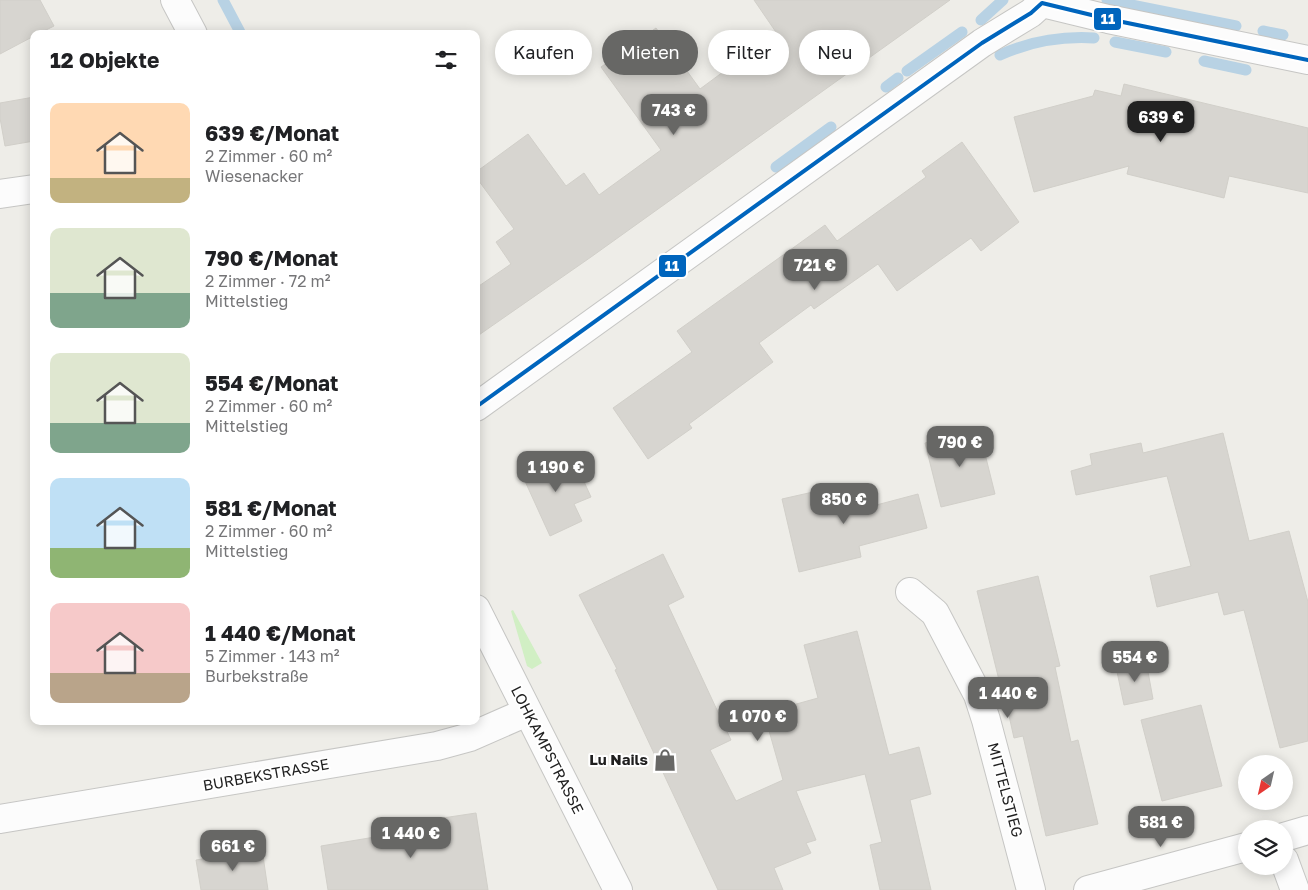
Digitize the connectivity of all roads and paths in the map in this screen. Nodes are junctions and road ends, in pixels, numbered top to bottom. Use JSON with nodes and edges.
{"nodes":[{"id":1,"x":175,"y":0,"type":"edge"},
{"id":2,"x":1042,"y":1,"type":"edge"},
{"id":3,"x":191,"y":30,"type":"edge"},
{"id":4,"x":1308,"y":60,"type":"edge"},
{"id":5,"x":30,"y":190,"type":"edge"},
{"id":6,"x":0,"y":194,"type":"edge"},
{"id":7,"x":480,"y":404,"type":"edge"},
{"id":8,"x":910,"y":592,"type":"dead end"},
{"id":9,"x":480,"y":618,"type":"edge"},
{"id":10,"x":527,"y":712,"type":"junction"},
{"id":11,"x":0,"y":820,"type":"edge"},
{"id":12,"x":1238,"y":849,"type":"edge"},
{"id":13,"x":1289,"y":875,"type":"edge"},
{"id":14,"x":618,"y":890,"type":"edge"},
{"id":15,"x":1031,"y":890,"type":"edge"},
{"id":16,"x":1088,"y":890,"type":"edge"},
{"id":17,"x":1294,"y":890,"type":"edge"}],
"edges":[{"from":1,"to":3,"type":"street"},
{"from":2,"to":4,"type":"street"},
{"from":2,"to":7,"type":"street"},
{"from":5,"to":6,"type":"street"},
{"from":8,"to":15,"type":"street","name":"MITTELSTIEG"},
{"from":9,"to":10,"type":"street","name":"LOHKAMPSTRASSE"},
{"from":10,"to":11,"type":"street","name":"BURBEKSTRASSE"},
{"from":10,"to":14,"type":"street","name":"LOHKAMPSTRASSE"},
{"from":12,"to":16,"type":"street"},
{"from":13,"to":17,"type":"street"}]}
